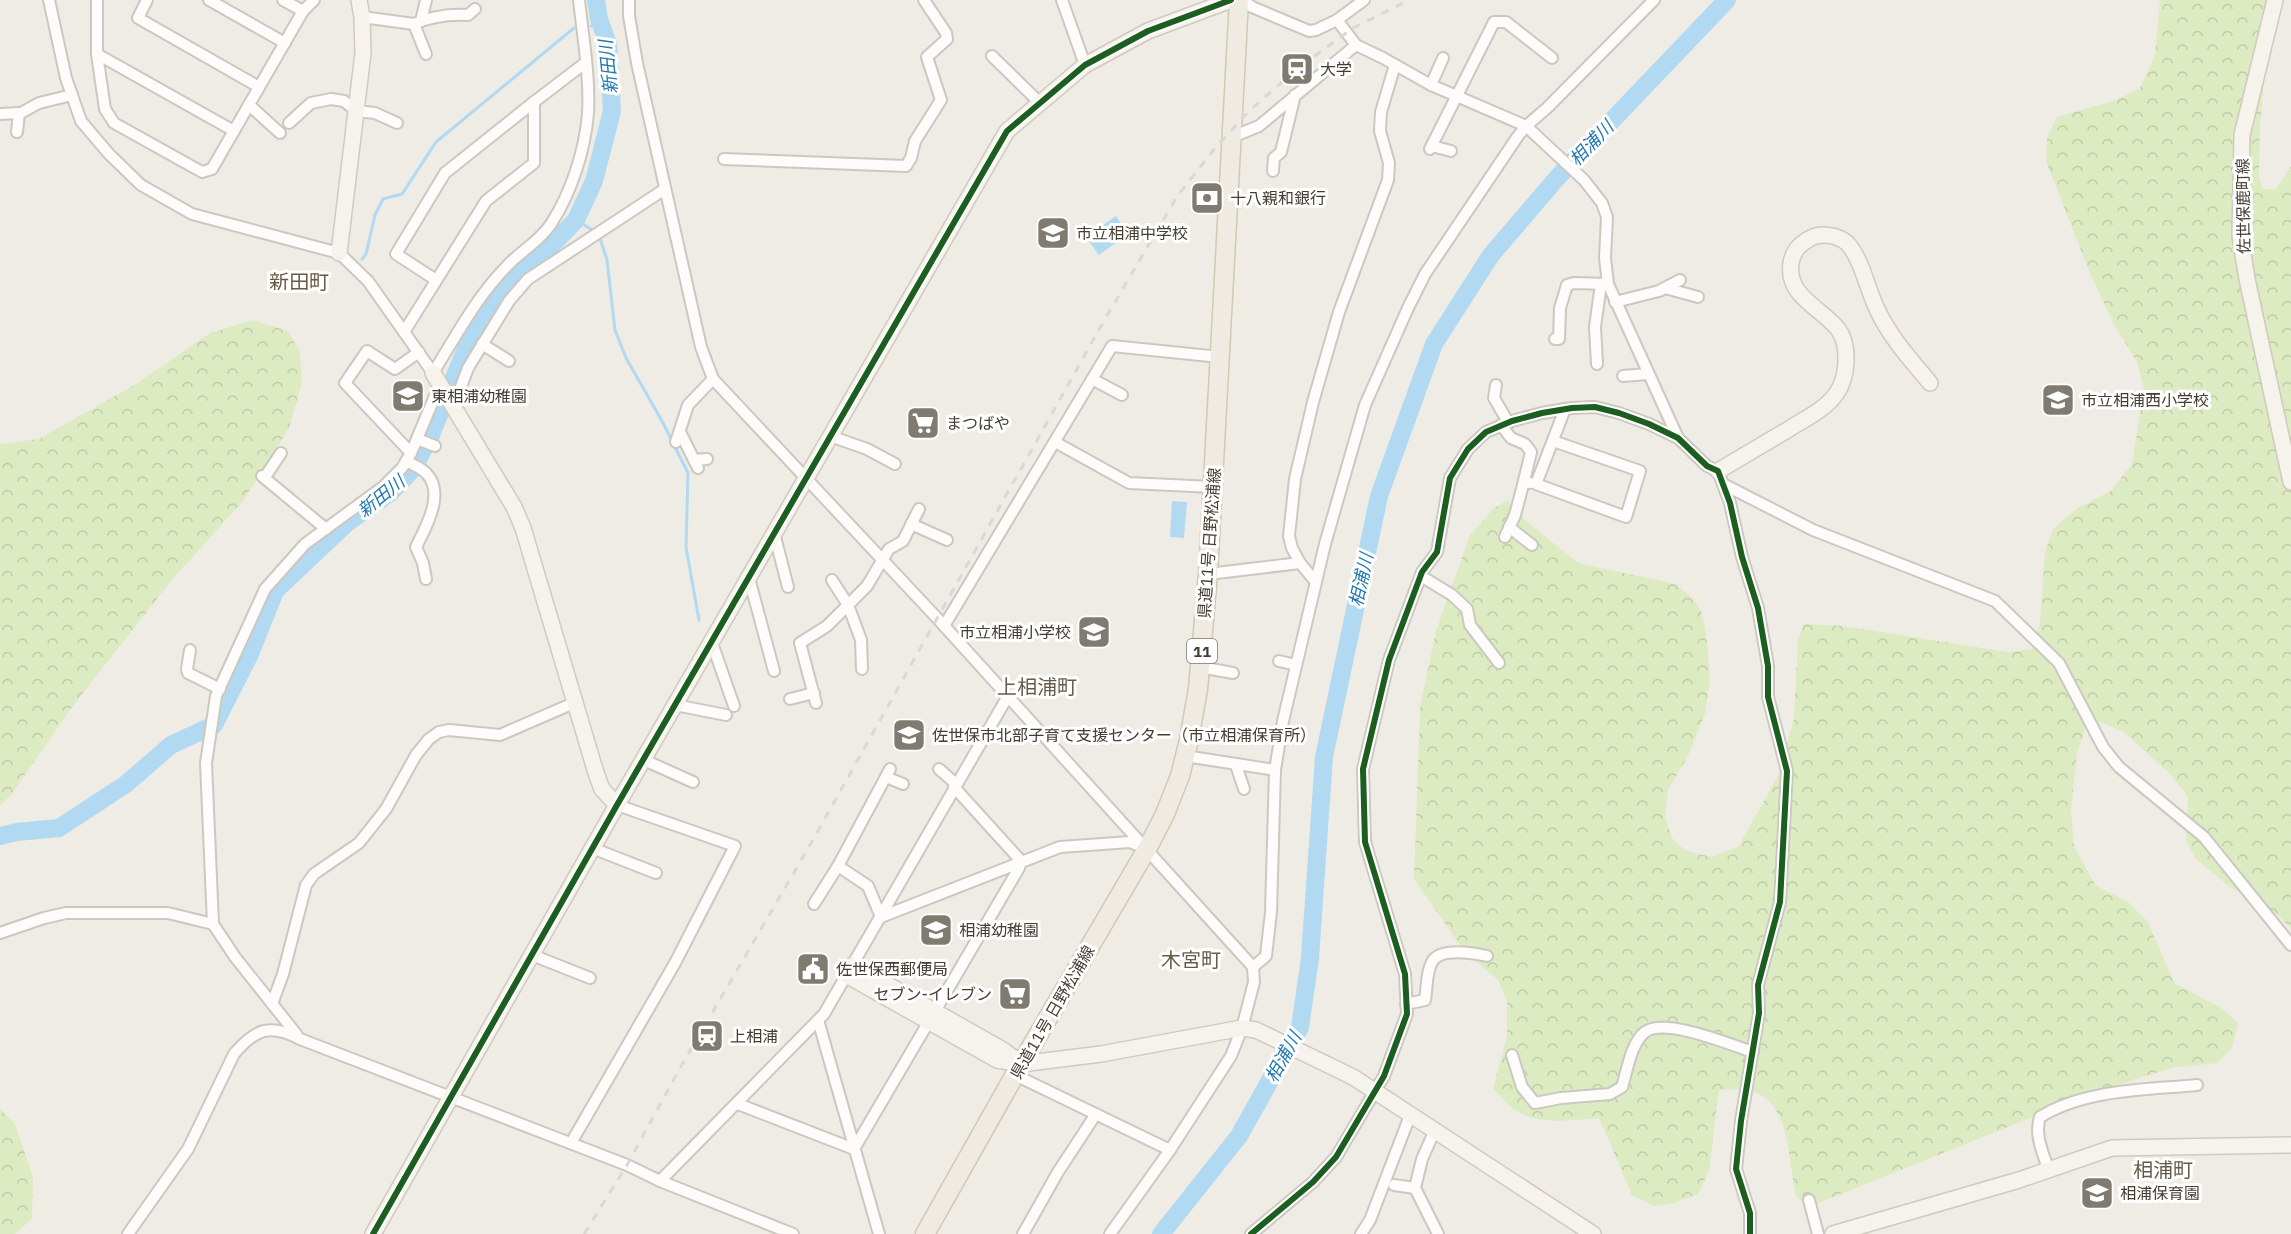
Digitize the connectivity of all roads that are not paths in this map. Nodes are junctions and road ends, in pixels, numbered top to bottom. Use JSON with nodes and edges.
{"nodes":[{"id":1,"x":49,"y":0,"type":"edge"},
{"id":2,"x":97,"y":0,"type":"edge"},
{"id":3,"x":147,"y":0,"type":"edge"},
{"id":4,"x":209,"y":0,"type":"edge"},
{"id":5,"x":283,"y":0,"type":"edge"},
{"id":6,"x":314,"y":0,"type":"edge"},
{"id":7,"x":359,"y":0,"type":"edge"},
{"id":8,"x":426,"y":0,"type":"edge"},
{"id":9,"x":579,"y":0,"type":"edge"},
{"id":10,"x":629,"y":0,"type":"edge"},
{"id":11,"x":924,"y":0,"type":"edge"},
{"id":12,"x":1062,"y":0,"type":"edge"},
{"id":13,"x":1230,"y":0,"type":"edge"},
{"id":14,"x":1241,"y":0,"type":"edge"},
{"id":15,"x":1364,"y":0,"type":"edge"},
{"id":16,"x":1654,"y":0,"type":"edge"},
{"id":17,"x":2274,"y":0,"type":"edge"},
{"id":18,"x":303,"y":11,"type":"junction"},
{"id":19,"x":475,"y":13,"type":"dead end"},
{"id":20,"x":362,"y":17,"type":"junction"},
{"id":21,"x":1337,"y":20,"type":"junction"},
{"id":22,"x":418,"y":23,"type":"junction"},
{"id":23,"x":285,"y":43,"type":"junction"},
{"id":24,"x":1356,"y":45,"type":"junction"},
{"id":25,"x":97,"y":54,"type":"junction"},
{"id":26,"x":426,"y":54,"type":"dead end"},
{"id":27,"x":992,"y":56,"type":"dead end"},
{"id":28,"x":1443,"y":58,"type":"dead end"},
{"id":29,"x":1552,"y":58,"type":"dead end"},
{"id":30,"x":585,"y":63,"type":"junction"},
{"id":31,"x":1085,"y":65,"type":"junction"},
{"id":32,"x":1395,"y":65,"type":"junction"},
{"id":33,"x":1431,"y":85,"type":"junction"},
{"id":34,"x":259,"y":87,"type":"junction"},
{"id":35,"x":72,"y":95,"type":"junction"},
{"id":36,"x":1295,"y":95,"type":"junction"},
{"id":37,"x":1456,"y":96,"type":"junction"},
{"id":38,"x":534,"y":102,"type":"junction"},
{"id":39,"x":1040,"y":103,"type":"junction"},
{"id":40,"x":249,"y":105,"type":"junction"},
{"id":41,"x":356,"y":111,"type":"junction"},
{"id":42,"x":19,"y":113,"type":"junction"},
{"id":43,"x":0,"y":114,"type":"edge"},
{"id":44,"x":290,"y":123,"type":"dead end"},
{"id":45,"x":397,"y":123,"type":"dead end"},
{"id":46,"x":1528,"y":128,"type":"junction"},
{"id":47,"x":234,"y":131,"type":"junction"},
{"id":48,"x":17,"y":132,"type":"dead end"},
{"id":49,"x":280,"y":133,"type":"dead end"},
{"id":50,"x":1232,"y":137,"type":"junction"},
{"id":51,"x":1451,"y":152,"type":"dead end"},
{"id":52,"x":724,"y":159,"type":"dead end"},
{"id":53,"x":1273,"y":171,"type":"dead end"},
{"id":54,"x":665,"y":189,"type":"junction"},
{"id":55,"x":339,"y":253,"type":"junction"},
{"id":56,"x":436,"y":280,"type":"junction"},
{"id":57,"x":1680,"y":280,"type":"dead end"},
{"id":58,"x":1605,"y":284,"type":"junction"},
{"id":59,"x":1665,"y":288,"type":"junction"},
{"id":60,"x":1698,"y":297,"type":"dead end"},
{"id":61,"x":1615,"y":302,"type":"junction"},
{"id":62,"x":404,"y":332,"type":"junction"},
{"id":63,"x":1555,"y":339,"type":"dead end"},
{"id":64,"x":482,"y":344,"type":"junction"},
{"id":65,"x":419,"y":352,"type":"junction"},
{"id":66,"x":1220,"y":357,"type":"junction"},
{"id":67,"x":509,"y":361,"type":"dead end"},
{"id":68,"x":1597,"y":364,"type":"dead end"},
{"id":69,"x":1648,"y":374,"type":"junction"},
{"id":70,"x":1623,"y":375,"type":"dead end"},
{"id":71,"x":712,"y":379,"type":"junction"},
{"id":72,"x":1092,"y":379,"type":"junction"},
{"id":73,"x":1930,"y":383,"type":"dead end"},
{"id":74,"x":1496,"y":385,"type":"dead end"},
{"id":75,"x":444,"y":390,"type":"junction"},
{"id":76,"x":1122,"y":395,"type":"dead end"},
{"id":77,"x":1565,"y":409,"type":"junction"},
{"id":78,"x":1505,"y":424,"type":"junction"},
{"id":79,"x":830,"y":436,"type":"junction"},
{"id":80,"x":1678,"y":438,"type":"junction"},
{"id":81,"x":417,"y":439,"type":"junction"},
{"id":82,"x":1552,"y":441,"type":"junction"},
{"id":83,"x":1055,"y":442,"type":"junction"},
{"id":84,"x":435,"y":446,"type":"dead end"},
{"id":85,"x":281,"y":453,"type":"dead end"},
{"id":86,"x":408,"y":459,"type":"junction"},
{"id":87,"x":707,"y":459,"type":"dead end"},
{"id":88,"x":895,"y":464,"type":"dead end"},
{"id":89,"x":1721,"y":477,"type":"junction"},
{"id":90,"x":806,"y":478,"type":"junction"},
{"id":91,"x":1524,"y":481,"type":"junction"},
{"id":92,"x":2291,"y":482,"type":"edge"},
{"id":93,"x":1536,"y":484,"type":"junction"},
{"id":94,"x":1213,"y":487,"type":"junction"},
{"id":95,"x":919,"y":510,"type":"dead end"},
{"id":96,"x":911,"y":524,"type":"junction"},
{"id":97,"x":326,"y":529,"type":"junction"},
{"id":98,"x":774,"y":533,"type":"junction"},
{"id":99,"x":947,"y":540,"type":"dead end"},
{"id":100,"x":1532,"y":545,"type":"dead end"},
{"id":101,"x":883,"y":560,"type":"junction"},
{"id":102,"x":1300,"y":563,"type":"junction"},
{"id":103,"x":1208,"y":574,"type":"junction"},
{"id":104,"x":1421,"y":576,"type":"junction"},
{"id":105,"x":749,"y":578,"type":"junction"},
{"id":106,"x":426,"y":579,"type":"dead end"},
{"id":107,"x":832,"y":580,"type":"dead end"},
{"id":108,"x":1316,"y":582,"type":"junction"},
{"id":109,"x":788,"y":586,"type":"dead end"},
{"id":110,"x":848,"y":605,"type":"junction"},
{"id":111,"x":945,"y":626,"type":"junction"},
{"id":112,"x":712,"y":643,"type":"junction"},
{"id":113,"x":190,"y":650,"type":"dead end"},
{"id":114,"x":1279,"y":662,"type":"dead end"},
{"id":115,"x":1499,"y":663,"type":"dead end"},
{"id":116,"x":1296,"y":665,"type":"junction"},
{"id":117,"x":859,"y":667,"type":"dead end"},
{"id":118,"x":1200,"y":667,"type":"junction"},
{"id":119,"x":774,"y":671,"type":"dead end"},
{"id":120,"x":1233,"y":674,"type":"dead end"},
{"id":121,"x":220,"y":688,"type":"junction"},
{"id":122,"x":1008,"y":696,"type":"junction"},
{"id":123,"x":790,"y":699,"type":"dead end"},
{"id":124,"x":576,"y":702,"type":"junction"},
{"id":125,"x":675,"y":705,"type":"junction"},
{"id":126,"x":1185,"y":756,"type":"junction"},
{"id":127,"x":644,"y":760,"type":"junction"},
{"id":128,"x":1236,"y":765,"type":"junction"},
{"id":129,"x":939,"y":769,"type":"dead end"},
{"id":130,"x":1275,"y":770,"type":"junction"},
{"id":131,"x":693,"y":782,"type":"dead end"},
{"id":132,"x":903,"y":784,"type":"dead end"},
{"id":133,"x":955,"y":786,"type":"junction"},
{"id":134,"x":1244,"y":789,"type":"dead end"},
{"id":135,"x":617,"y":805,"type":"junction"},
{"id":136,"x":592,"y":848,"type":"junction"},
{"id":137,"x":1147,"y":849,"type":"junction"},
{"id":138,"x":1021,"y":861,"type":"junction"},
{"id":139,"x":838,"y":866,"type":"junction"},
{"id":140,"x":656,"y":873,"type":"dead end"},
{"id":141,"x":814,"y":904,"type":"dead end"},
{"id":142,"x":881,"y":917,"type":"junction"},
{"id":143,"x":213,"y":924,"type":"junction"},
{"id":144,"x":0,"y":933,"type":"edge"},
{"id":145,"x":2291,"y":945,"type":"edge"},
{"id":146,"x":532,"y":955,"type":"junction"},
{"id":147,"x":1487,"y":956,"type":"dead end"},
{"id":148,"x":1253,"y":967,"type":"junction"},
{"id":149,"x":850,"y":970,"type":"junction"},
{"id":150,"x":590,"y":978,"type":"dead end"},
{"id":151,"x":272,"y":1004,"type":"junction"},
{"id":152,"x":1406,"y":1004,"type":"junction"},
{"id":153,"x":933,"y":1017,"type":"junction"},
{"id":154,"x":818,"y":1020,"type":"junction"},
{"id":155,"x":1249,"y":1029,"type":"junction"},
{"id":156,"x":300,"y":1040,"type":"junction"},
{"id":157,"x":1753,"y":1052,"type":"junction"},
{"id":158,"x":1512,"y":1055,"type":"dead end"},
{"id":159,"x":1018,"y":1070,"type":"junction"},
{"id":160,"x":2197,"y":1085,"type":"dead end"},
{"id":161,"x":1375,"y":1090,"type":"junction"},
{"id":162,"x":451,"y":1098,"type":"junction"},
{"id":163,"x":738,"y":1104,"type":"junction"},
{"id":164,"x":1411,"y":1113,"type":"junction"},
{"id":165,"x":1096,"y":1114,"type":"junction"},
{"id":166,"x":1435,"y":1130,"type":"junction"},
{"id":167,"x":571,"y":1143,"type":"junction"},
{"id":168,"x":2291,"y":1145,"type":"edge"},
{"id":169,"x":854,"y":1149,"type":"junction"},
{"id":170,"x":1170,"y":1150,"type":"junction"},
{"id":171,"x":2048,"y":1169,"type":"junction"},
{"id":172,"x":660,"y":1181,"type":"junction"},
{"id":173,"x":1394,"y":1185,"type":"dead end"},
{"id":174,"x":1415,"y":1188,"type":"junction"},
{"id":175,"x":1809,"y":1200,"type":"dead end"},
{"id":176,"x":1588,"y":1233,"type":"edge"},
{"id":177,"x":128,"y":1234,"type":"edge"},
{"id":178,"x":373,"y":1234,"type":"edge"},
{"id":179,"x":793,"y":1234,"type":"edge"},
{"id":180,"x":879,"y":1234,"type":"edge"},
{"id":181,"x":924,"y":1234,"type":"edge"},
{"id":182,"x":1023,"y":1234,"type":"edge"},
{"id":183,"x":1110,"y":1234,"type":"edge"},
{"id":184,"x":1251,"y":1234,"type":"edge"},
{"id":185,"x":1361,"y":1234,"type":"edge"},
{"id":186,"x":1438,"y":1234,"type":"edge"},
{"id":187,"x":1750,"y":1234,"type":"edge"},
{"id":188,"x":1818,"y":1234,"type":"edge"},
{"id":189,"x":1833,"y":1234,"type":"edge"}],
"edges":[{"from":1,"to":35,"type":"street"},
{"from":2,"to":25,"type":"street"},
{"from":3,"to":34,"type":"street"},
{"from":4,"to":23,"type":"street"},
{"from":5,"to":18,"type":"street"},
{"from":6,"to":18,"type":"street"},
{"from":7,"to":20,"type":"street"},
{"from":8,"to":22,"type":"street"},
{"from":9,"to":30,"type":"street"},
{"from":10,"to":54,"type":"street"},
{"from":11,"to":52,"type":"street"},
{"from":12,"to":31,"type":"street"},
{"from":13,"to":31,"type":"street"},
{"from":14,"to":21,"type":"street"},
{"from":14,"to":50,"type":"main road","name":"県道11号 日野松浦線","number":"11"},
{"from":15,"to":21,"type":"street"},
{"from":16,"to":46,"type":"street"},
{"from":17,"to":92,"type":"street","name":"佐世保鹿町線"},
{"from":18,"to":23,"type":"street"},
{"from":19,"to":22,"type":"street"},
{"from":20,"to":22,"type":"street"},
{"from":20,"to":41,"type":"street"},
{"from":21,"to":24,"type":"street"},
{"from":22,"to":26,"type":"street"},
{"from":23,"to":34,"type":"street"},
{"from":24,"to":32,"type":"street"},
{"from":24,"to":36,"type":"street"},
{"from":25,"to":47,"type":"street"},
{"from":25,"to":47,"type":"street"},
{"from":27,"to":39,"type":"street"},
{"from":28,"to":33,"type":"street"},
{"from":29,"to":37,"type":"street"},
{"from":30,"to":38,"type":"street"},
{"from":30,"to":75,"type":"street"},
{"from":31,"to":39,"type":"street"},
{"from":32,"to":33,"type":"street"},
{"from":32,"to":102,"type":"street"},
{"from":33,"to":37,"type":"street"},
{"from":34,"to":40,"type":"street"},
{"from":35,"to":42,"type":"street"},
{"from":35,"to":55,"type":"street"},
{"from":36,"to":50,"type":"street"},
{"from":36,"to":53,"type":"street"},
{"from":37,"to":46,"type":"street"},
{"from":37,"to":51,"type":"street"},
{"from":38,"to":56,"type":"street"},
{"from":38,"to":56,"type":"street"},
{"from":39,"to":79,"type":"street"},
{"from":40,"to":47,"type":"street"},
{"from":40,"to":49,"type":"street"},
{"from":41,"to":44,"type":"street"},
{"from":41,"to":45,"type":"street"},
{"from":41,"to":55,"type":"street"},
{"from":42,"to":43,"type":"street"},
{"from":42,"to":48,"type":"street"},
{"from":46,"to":58,"type":"street"},
{"from":46,"to":108,"type":"street"},
{"from":50,"to":66,"type":"main road","name":"県道11号 日野松浦線","number":"11"},
{"from":54,"to":64,"type":"street"},
{"from":54,"to":71,"type":"street"},
{"from":55,"to":62,"type":"street"},
{"from":56,"to":62,"type":"street"},
{"from":57,"to":59,"type":"street"},
{"from":58,"to":61,"type":"street"},
{"from":58,"to":63,"type":"street"},
{"from":58,"to":68,"type":"street"},
{"from":59,"to":60,"type":"street"},
{"from":59,"to":61,"type":"street"},
{"from":61,"to":69,"type":"street"},
{"from":62,"to":65,"type":"street"},
{"from":64,"to":67,"type":"street"},
{"from":64,"to":75,"type":"street"},
{"from":65,"to":75,"type":"street"},
{"from":65,"to":86,"type":"street"},
{"from":66,"to":72,"type":"street"},
{"from":66,"to":94,"type":"main road","name":"県道11号 日野松浦線","number":"11"},
{"from":69,"to":70,"type":"street"},
{"from":69,"to":80,"type":"street"},
{"from":71,"to":87,"type":"street"},
{"from":71,"to":90,"type":"street"},
{"from":72,"to":76,"type":"street"},
{"from":72,"to":83,"type":"street"},
{"from":73,"to":89,"type":"street"},
{"from":74,"to":78,"type":"street"},
{"from":75,"to":81,"type":"street"},
{"from":75,"to":124,"type":"street"},
{"from":77,"to":78,"type":"street"},
{"from":77,"to":80,"type":"street"},
{"from":77,"to":82,"type":"street"},
{"from":78,"to":91,"type":"street"},
{"from":78,"to":104,"type":"street"},
{"from":79,"to":88,"type":"street"},
{"from":79,"to":90,"type":"street"},
{"from":80,"to":89,"type":"street"},
{"from":81,"to":84,"type":"street"},
{"from":81,"to":86,"type":"street"},
{"from":82,"to":93,"type":"street"},
{"from":82,"to":93,"type":"street"},
{"from":83,"to":94,"type":"street"},
{"from":83,"to":111,"type":"street"},
{"from":85,"to":97,"type":"street"},
{"from":86,"to":97,"type":"street"},
{"from":86,"to":106,"type":"street"},
{"from":89,"to":145,"type":"street"},
{"from":89,"to":157,"type":"street"},
{"from":90,"to":98,"type":"street"},
{"from":90,"to":101,"type":"street"},
{"from":91,"to":93,"type":"street"},
{"from":91,"to":100,"type":"street"},
{"from":94,"to":103,"type":"main road","name":"県道11号 日野松浦線","number":"11"},
{"from":95,"to":96,"type":"street"},
{"from":96,"to":99,"type":"street"},
{"from":96,"to":101,"type":"street"},
{"from":97,"to":121,"type":"street"},
{"from":98,"to":105,"type":"street"},
{"from":98,"to":109,"type":"street"},
{"from":101,"to":110,"type":"street"},
{"from":101,"to":111,"type":"street"},
{"from":102,"to":103,"type":"street"},
{"from":102,"to":108,"type":"street"},
{"from":103,"to":118,"type":"main road","name":"県道11号 日野松浦線","number":"11"},
{"from":104,"to":115,"type":"street"},
{"from":104,"to":152,"type":"street"},
{"from":105,"to":112,"type":"street"},
{"from":105,"to":119,"type":"street"},
{"from":107,"to":110,"type":"street"},
{"from":108,"to":116,"type":"street"},
{"from":110,"to":117,"type":"street"},
{"from":110,"to":123,"type":"street"},
{"from":111,"to":122,"type":"street"},
{"from":112,"to":125,"type":"street"},
{"from":112,"to":125,"type":"street"},
{"from":113,"to":121,"type":"street"},
{"from":114,"to":116,"type":"street"},
{"from":116,"to":130,"type":"street"},
{"from":118,"to":120,"type":"street"},
{"from":118,"to":126,"type":"main road","name":"県道11号 日野松浦線","number":"11"},
{"from":121,"to":143,"type":"street"},
{"from":122,"to":133,"type":"street"},
{"from":122,"to":137,"type":"street"},
{"from":124,"to":135,"type":"street"},
{"from":124,"to":151,"type":"street"},
{"from":125,"to":127,"type":"street"},
{"from":126,"to":128,"type":"street"},
{"from":126,"to":137,"type":"main road","name":"県道11号 日野松浦線","number":"11"},
{"from":127,"to":131,"type":"street"},
{"from":127,"to":135,"type":"street"},
{"from":128,"to":130,"type":"street"},
{"from":128,"to":134,"type":"street"},
{"from":129,"to":133,"type":"street"},
{"from":130,"to":148,"type":"street"},
{"from":132,"to":139,"type":"street"},
{"from":133,"to":138,"type":"street"},
{"from":133,"to":142,"type":"street"},
{"from":135,"to":136,"type":"street"},
{"from":135,"to":167,"type":"street"},
{"from":136,"to":140,"type":"street"},
{"from":136,"to":146,"type":"street"},
{"from":137,"to":138,"type":"street"},
{"from":137,"to":148,"type":"street"},
{"from":137,"to":159,"type":"main road","name":"県道11号 日野松浦線","number":"11"},
{"from":138,"to":142,"type":"street"},
{"from":138,"to":153,"type":"street"},
{"from":139,"to":141,"type":"street"},
{"from":139,"to":142,"type":"street"},
{"from":142,"to":149,"type":"street"},
{"from":143,"to":144,"type":"street"},
{"from":143,"to":151,"type":"street"},
{"from":146,"to":150,"type":"street"},
{"from":146,"to":162,"type":"street"},
{"from":147,"to":152,"type":"street"},
{"from":148,"to":155,"type":"street"},
{"from":149,"to":153,"type":"street"},
{"from":149,"to":154,"type":"street"},
{"from":151,"to":156,"type":"street"},
{"from":152,"to":161,"type":"street"},
{"from":153,"to":159,"type":"street"},
{"from":153,"to":169,"type":"street"},
{"from":154,"to":163,"type":"street"},
{"from":154,"to":169,"type":"street"},
{"from":155,"to":159,"type":"street"},
{"from":155,"to":161,"type":"street"},
{"from":155,"to":170,"type":"street"},
{"from":156,"to":162,"type":"street"},
{"from":156,"to":177,"type":"street"},
{"from":157,"to":158,"type":"street"},
{"from":157,"to":187,"type":"street"},
{"from":159,"to":165,"type":"street"},
{"from":159,"to":181,"type":"main road","name":"県道11号 日野松浦線","number":"11"},
{"from":160,"to":171,"type":"street"},
{"from":161,"to":164,"type":"street"},
{"from":161,"to":184,"type":"street"},
{"from":162,"to":167,"type":"street"},
{"from":162,"to":178,"type":"street"},
{"from":163,"to":169,"type":"street"},
{"from":163,"to":172,"type":"street"},
{"from":164,"to":166,"type":"street"},
{"from":164,"to":185,"type":"street"},
{"from":165,"to":170,"type":"street"},
{"from":165,"to":182,"type":"street"},
{"from":166,"to":174,"type":"street"},
{"from":166,"to":176,"type":"street"},
{"from":167,"to":172,"type":"street"},
{"from":168,"to":171,"type":"street"},
{"from":169,"to":180,"type":"street"},
{"from":170,"to":183,"type":"street"},
{"from":171,"to":189,"type":"street"},
{"from":172,"to":179,"type":"street"},
{"from":173,"to":174,"type":"street"},
{"from":174,"to":186,"type":"street"},
{"from":175,"to":188,"type":"street"}]}
